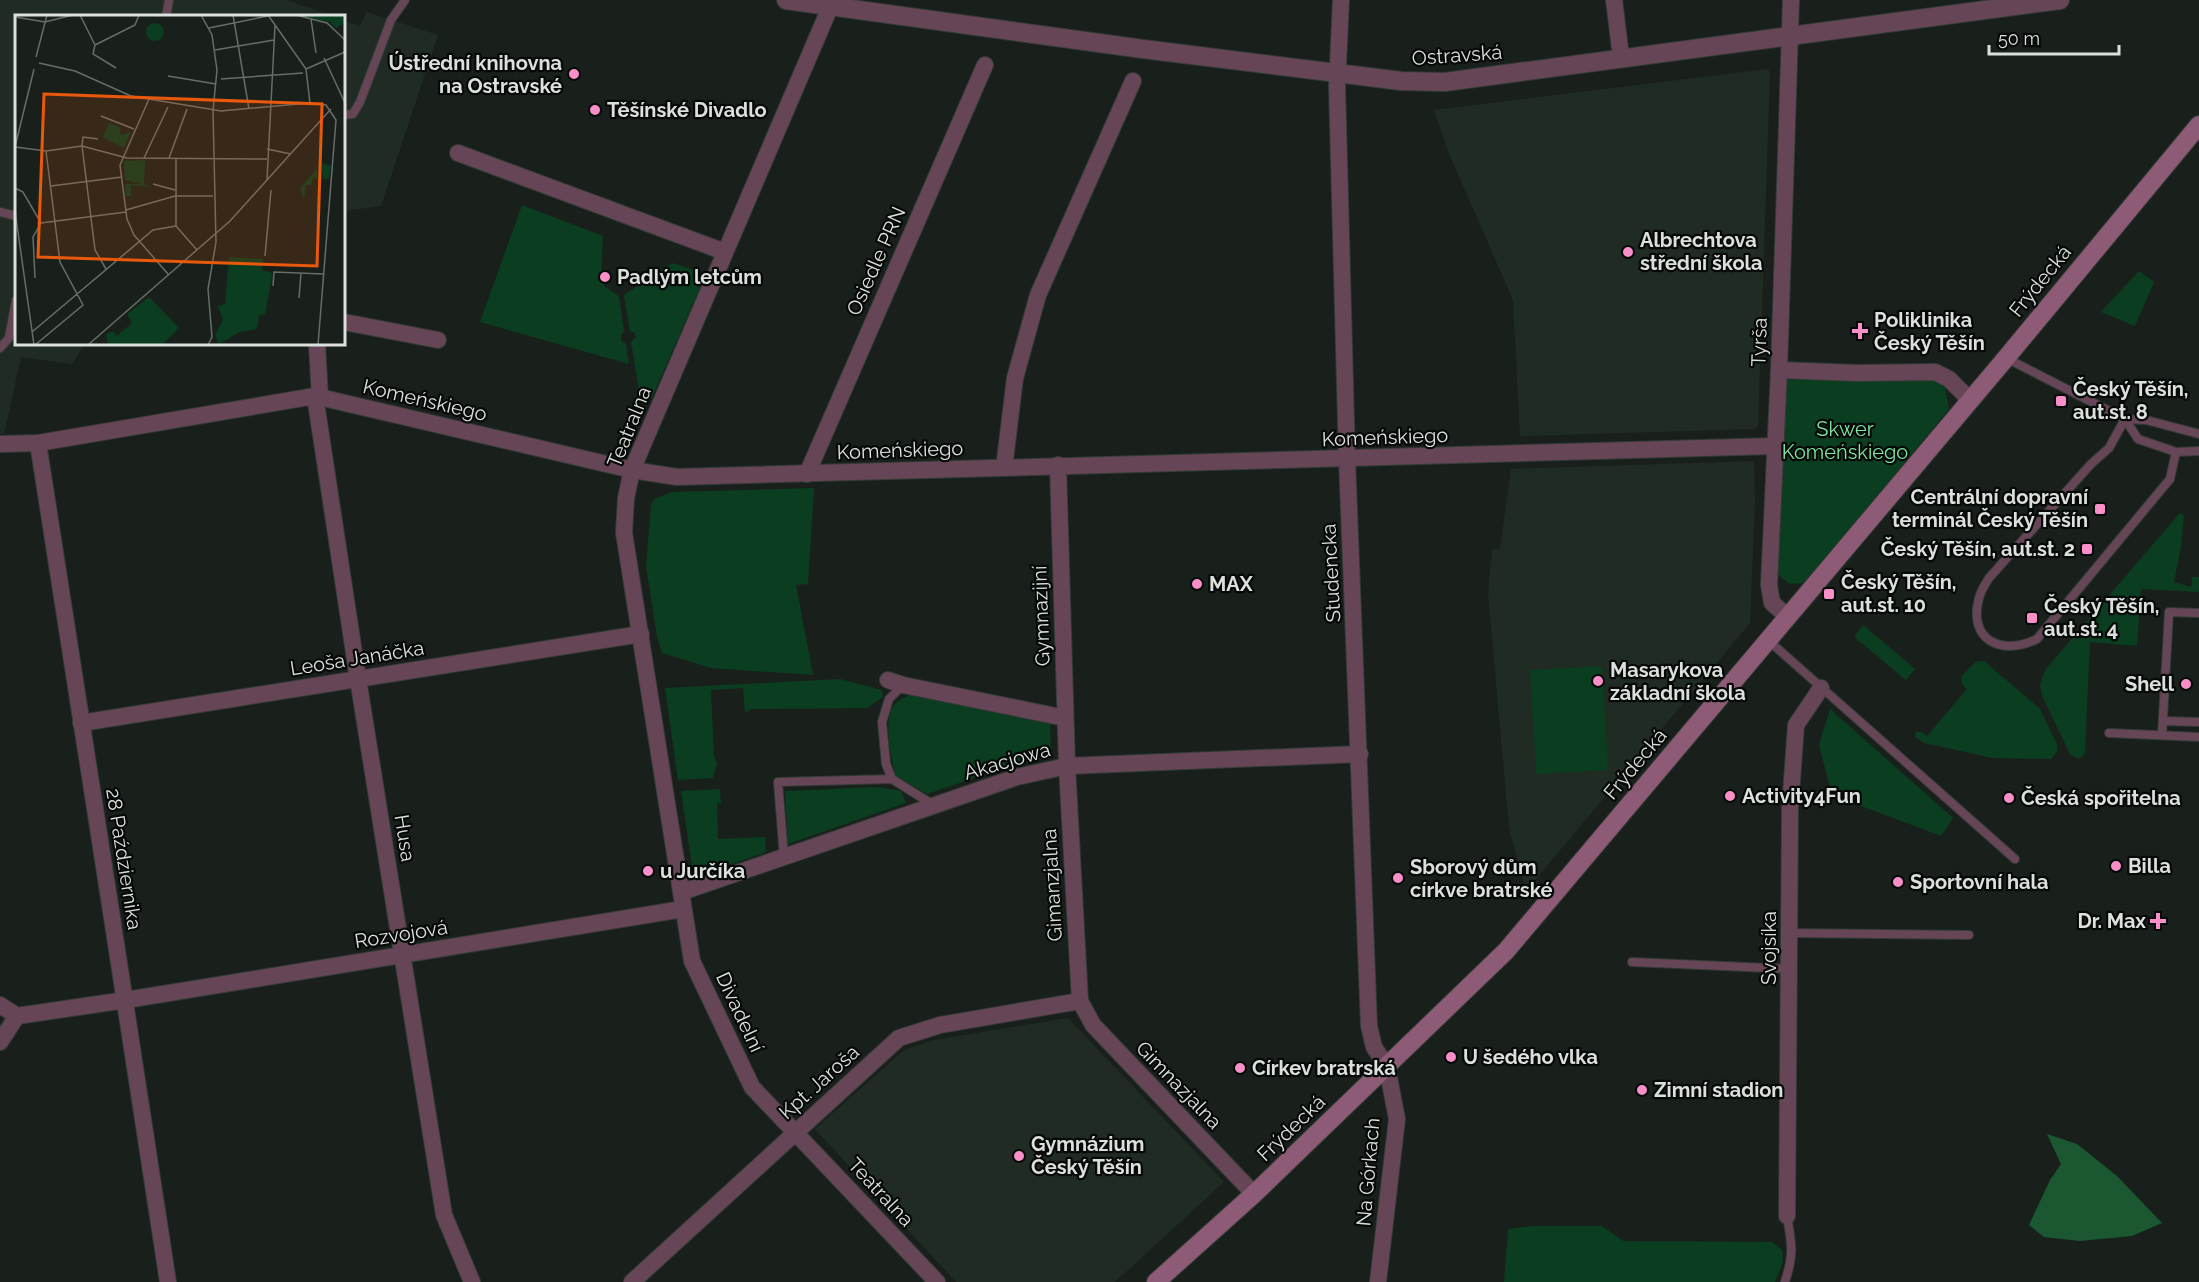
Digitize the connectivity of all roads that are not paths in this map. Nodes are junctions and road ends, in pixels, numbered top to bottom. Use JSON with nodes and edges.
{"nodes":[{"id":1,"x":169,"y":0,"type":"edge"},
{"id":2,"x":786,"y":0,"type":"edge"},
{"id":3,"x":1341,"y":0,"type":"edge"},
{"id":4,"x":1614,"y":0,"type":"edge"},
{"id":5,"x":1791,"y":0,"type":"edge"},
{"id":6,"x":2060,"y":0,"type":"edge"},
{"id":7,"x":402,"y":1,"type":"edge"},
{"id":8,"x":831,"y":5,"type":"junction"},
{"id":9,"x":166,"y":15,"type":"edge"},
{"id":10,"x":1790,"y":36,"type":"junction"},
{"id":11,"x":1621,"y":57,"type":"junction"},
{"id":12,"x":985,"y":65,"type":"dead end"},
{"id":13,"x":1337,"y":72,"type":"junction"},
{"id":14,"x":1132,"y":81,"type":"dead end"},
{"id":15,"x":345,"y":115,"type":"edge"},
{"id":16,"x":2199,"y":125,"type":"edge"},
{"id":17,"x":458,"y":153,"type":"dead end"},
{"id":18,"x":0,"y":212,"type":"edge"},
{"id":19,"x":15,"y":216,"type":"edge"},
{"id":20,"x":725,"y":252,"type":"junction"},
{"id":21,"x":15,"y":305,"type":"edge"},
{"id":22,"x":345,"y":322,"type":"edge"},
{"id":23,"x":438,"y":340,"type":"dead end"},
{"id":24,"x":317,"y":345,"type":"edge"},
{"id":25,"x":0,"y":348,"type":"edge"},
{"id":26,"x":2007,"y":358,"type":"junction"},
{"id":27,"x":1779,"y":370,"type":"junction"},
{"id":28,"x":317,"y":397,"type":"junction"},
{"id":29,"x":1970,"y":400,"type":"junction"},
{"id":30,"x":2125,"y":419,"type":"junction"},
{"id":31,"x":2199,"y":434,"type":"edge"},
{"id":32,"x":2199,"y":439,"type":"edge"},
{"id":33,"x":38,"y":443,"type":"junction"},
{"id":34,"x":0,"y":444,"type":"edge"},
{"id":35,"x":1775,"y":446,"type":"junction"},
{"id":36,"x":2198,"y":451,"type":"edge"},
{"id":37,"x":2176,"y":452,"type":"junction"},
{"id":38,"x":1347,"y":459,"type":"junction"},
{"id":39,"x":1058,"y":465,"type":"junction"},
{"id":40,"x":1004,"y":468,"type":"junction"},
{"id":41,"x":632,"y":470,"type":"junction"},
{"id":42,"x":807,"y":474,"type":"junction"},
{"id":43,"x":2199,"y":613,"type":"edge"},
{"id":44,"x":1788,"y":617,"type":"junction"},
{"id":45,"x":641,"y":634,"type":"junction"},
{"id":46,"x":1769,"y":641,"type":"junction"},
{"id":47,"x":358,"y":679,"type":"junction"},
{"id":48,"x":895,"y":683,"type":"joint"},
{"id":49,"x":1821,"y":688,"type":"junction"},
{"id":50,"x":1065,"y":718,"type":"junction"},
{"id":51,"x":2163,"y":720,"type":"junction"},
{"id":52,"x":2199,"y":722,"type":"edge"},
{"id":53,"x":81,"y":723,"type":"junction"},
{"id":54,"x":2109,"y":732,"type":"dead end"},
{"id":55,"x":2162,"y":735,"type":"junction"},
{"id":56,"x":2199,"y":737,"type":"edge"},
{"id":57,"x":1360,"y":754,"type":"junction"},
{"id":58,"x":1066,"y":766,"type":"junction"},
{"id":59,"x":892,"y":779,"type":"junction"},
{"id":60,"x":935,"y":806,"type":"junction"},
{"id":61,"x":784,"y":857,"type":"junction"},
{"id":62,"x":2015,"y":859,"type":"dead end"},
{"id":63,"x":682,"y":901,"type":"junction"},
{"id":64,"x":1790,"y":933,"type":"junction"},
{"id":65,"x":1969,"y":935,"type":"dead end"},
{"id":66,"x":403,"y":955,"type":"junction"},
{"id":67,"x":1632,"y":962,"type":"dead end"},
{"id":68,"x":1790,"y":969,"type":"junction"},
{"id":69,"x":126,"y":1000,"type":"junction"},
{"id":70,"x":1080,"y":1001,"type":"junction"},
{"id":71,"x":0,"y":1005,"type":"edge"},
{"id":72,"x":17,"y":1016,"type":"junction"},
{"id":73,"x":0,"y":1042,"type":"edge"},
{"id":74,"x":1387,"y":1066,"type":"junction"},
{"id":75,"x":795,"y":1132,"type":"junction"},
{"id":76,"x":1254,"y":1194,"type":"junction"},
{"id":77,"x":1787,"y":1216,"type":"joint"},
{"id":78,"x":168,"y":1282,"type":"edge"},
{"id":79,"x":472,"y":1282,"type":"edge"},
{"id":80,"x":632,"y":1282,"type":"edge"},
{"id":81,"x":937,"y":1282,"type":"edge"},
{"id":82,"x":1156,"y":1282,"type":"edge"},
{"id":83,"x":1378,"y":1282,"type":"edge"},
{"id":84,"x":1785,"y":1282,"type":"edge"}],
"edges":[{"from":1,"to":9,"type":"lane"},
{"from":2,"to":8,"type":"street","name":"Ostravská"},
{"from":3,"to":13,"type":"street","name":"Studencka"},
{"from":4,"to":11,"type":"street"},
{"from":5,"to":10,"type":"street","name":"Tyrša"},
{"from":6,"to":10,"type":"street","name":"Ostravská"},
{"from":7,"to":15,"type":"lane"},
{"from":8,"to":13,"type":"street","name":"Ostravská"},
{"from":8,"to":20,"type":"street","name":"Teatralna"},
{"from":10,"to":11,"type":"street","name":"Ostravská"},
{"from":10,"to":27,"type":"street","name":"Tyrša"},
{"from":11,"to":13,"type":"street","name":"Ostravská"},
{"from":12,"to":42,"type":"street","name":"Osiedle PRN"},
{"from":13,"to":38,"type":"street","name":"Studencka"},
{"from":14,"to":40,"type":"street"},
{"from":16,"to":26,"type":"main road","name":"Frýdecká"},
{"from":17,"to":20,"type":"street"},
{"from":18,"to":19,"type":"lane"},
{"from":20,"to":41,"type":"street","name":"Teatralna"},
{"from":21,"to":25,"type":"lane"},
{"from":22,"to":23,"type":"street"},
{"from":24,"to":28,"type":"street","name":"Husa"},
{"from":26,"to":29,"type":"main road","name":"Frýdecká"},
{"from":26,"to":30,"type":"lane"},
{"from":27,"to":29,"type":"street"},
{"from":27,"to":35,"type":"street","name":"Tyrša"},
{"from":28,"to":33,"type":"street","name":"Komeńskiego"},
{"from":28,"to":41,"type":"street","name":"Komeńskiego"},
{"from":28,"to":47,"type":"street","name":"Husa"},
{"from":29,"to":44,"type":"main road","name":"Frýdecká"},
{"from":30,"to":31,"type":"lane"},
{"from":30,"to":37,"type":"lane"},
{"from":30,"to":37,"type":"lane"},
{"from":32,"to":36,"type":"lane"},
{"from":33,"to":34,"type":"street","name":"Komeńskiego"},
{"from":33,"to":53,"type":"street","name":"28 Października"},
{"from":35,"to":38,"type":"street","name":"Komeńskiego"},
{"from":35,"to":44,"type":"street","name":"Tyrša"},
{"from":36,"to":37,"type":"lane"},
{"from":38,"to":39,"type":"street","name":"Komeńskiego"},
{"from":38,"to":57,"type":"street","name":"Studencka"},
{"from":39,"to":40,"type":"street","name":"Komeńskiego"},
{"from":39,"to":50,"type":"street","name":"Gymnazijní"},
{"from":40,"to":42,"type":"street","name":"Komeńskiego"},
{"from":41,"to":42,"type":"street","name":"Komeńskiego"},
{"from":41,"to":45,"type":"street","name":"Teatralna"},
{"from":43,"to":51,"type":"lane"},
{"from":44,"to":46,"type":"main road","name":"Frýdecká"},
{"from":45,"to":47,"type":"street","name":"Leoša Janáčka"},
{"from":45,"to":63,"type":"street","name":"Teatralna"},
{"from":46,"to":49,"type":"lane"},
{"from":46,"to":74,"type":"main road","name":"Frýdecká"},
{"from":47,"to":53,"type":"street","name":"Leoša Janáčka"},
{"from":47,"to":66,"type":"street","name":"Husa"},
{"from":48,"to":50,"type":"street"},
{"from":48,"to":59,"type":"lane"},
{"from":49,"to":62,"type":"lane"},
{"from":49,"to":64,"type":"street","name":"Svojsíka"},
{"from":50,"to":58,"type":"street","name":"Gymnazijní"},
{"from":51,"to":52,"type":"lane"},
{"from":51,"to":55,"type":"lane"},
{"from":53,"to":69,"type":"street","name":"28 Października"},
{"from":54,"to":55,"type":"lane"},
{"from":55,"to":56,"type":"lane"},
{"from":57,"to":58,"type":"street","name":"Akacjowa"},
{"from":57,"to":74,"type":"street","name":"Studencka"},
{"from":58,"to":60,"type":"street","name":"Akacjowa"},
{"from":58,"to":70,"type":"street","name":"Gimanzjalna"},
{"from":59,"to":60,"type":"lane"},
{"from":59,"to":61,"type":"lane"},
{"from":60,"to":61,"type":"street","name":"Akacjowa"},
{"from":61,"to":63,"type":"street","name":"Akacjowa"},
{"from":63,"to":66,"type":"street","name":"Rozvojová"},
{"from":63,"to":75,"type":"street","name":"Divadelní"},
{"from":64,"to":65,"type":"lane"},
{"from":64,"to":68,"type":"street","name":"Svojsíka"},
{"from":66,"to":69,"type":"street","name":"Rozvojová"},
{"from":66,"to":79,"type":"street","name":"Husa"},
{"from":67,"to":68,"type":"lane"},
{"from":68,"to":77,"type":"street","name":"Svojsíka"},
{"from":69,"to":72,"type":"street","name":"Rozvojová"},
{"from":69,"to":78,"type":"street","name":"28 Października"},
{"from":70,"to":75,"type":"street","name":"Kpt. Jaroša"},
{"from":70,"to":76,"type":"street","name":"Gimnazjalna"},
{"from":71,"to":72,"type":"street"},
{"from":72,"to":73,"type":"street"},
{"from":74,"to":76,"type":"main road","name":"Frýdecká"},
{"from":74,"to":83,"type":"street","name":"Na Górkach"},
{"from":75,"to":80,"type":"street","name":"Kpt. Jaroša"},
{"from":75,"to":81,"type":"street","name":"Teatralna"},
{"from":76,"to":82,"type":"main road","name":"Frýdecká"},
{"from":77,"to":84,"type":"lane"}]}
